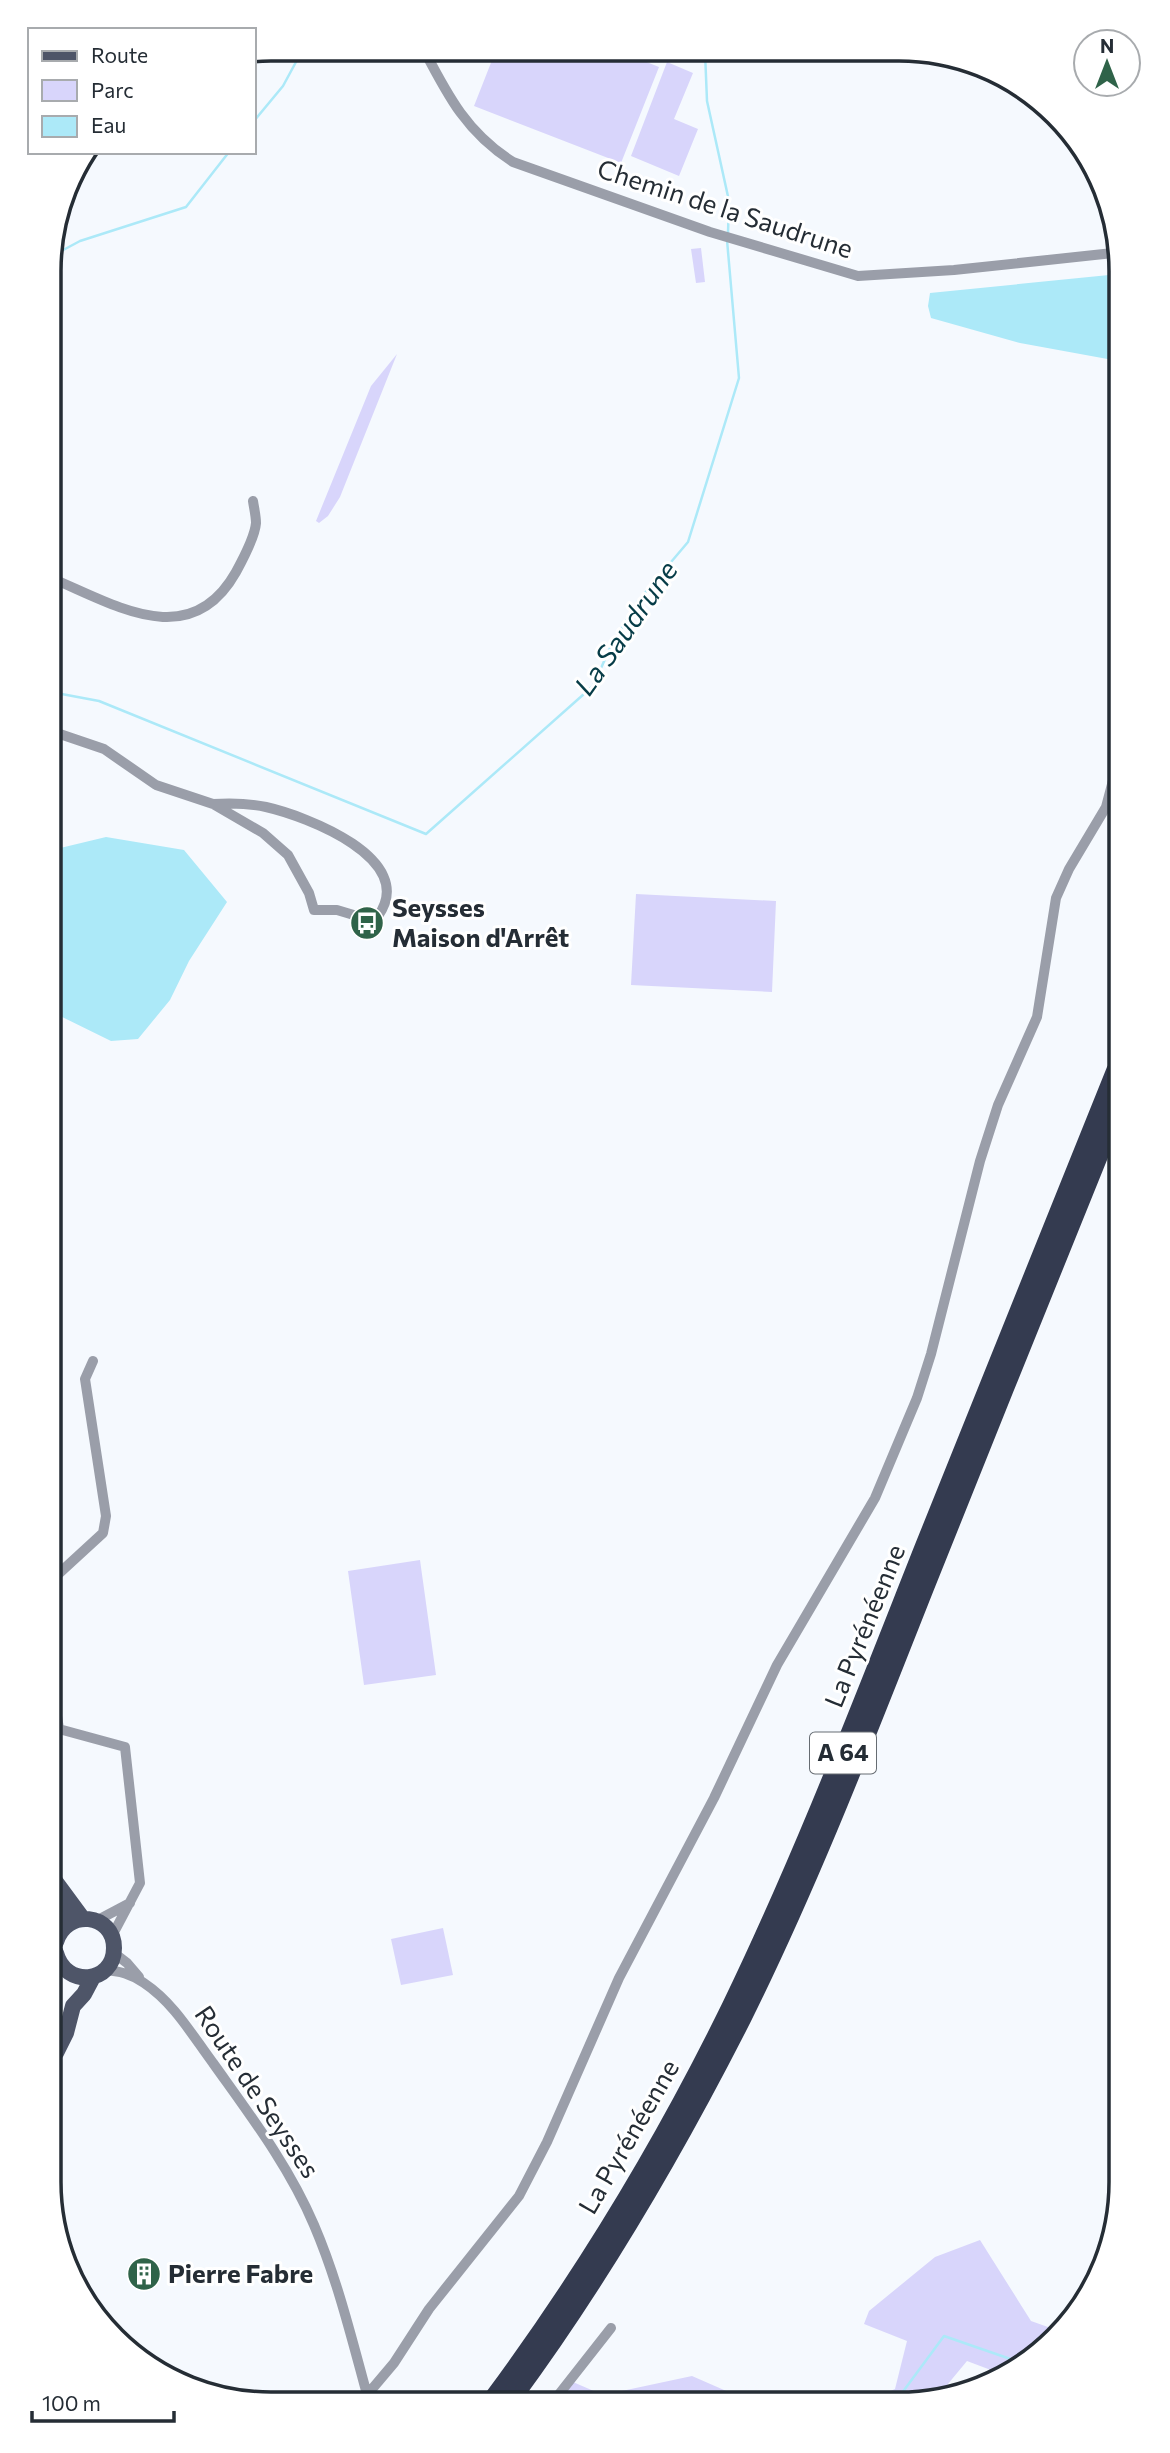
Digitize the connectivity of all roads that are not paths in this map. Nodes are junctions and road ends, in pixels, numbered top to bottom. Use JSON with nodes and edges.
{"nodes":[{"id":1,"x":430,"y":61,"type":"edge"},
{"id":2,"x":1108,"y":254,"type":"edge"},
{"id":3,"x":253,"y":501,"type":"dead end"},
{"id":4,"x":62,"y":582,"type":"edge"},
{"id":5,"x":62,"y":735,"type":"edge"},
{"id":6,"x":1109,"y":797,"type":"edge"},
{"id":7,"x":213,"y":804,"type":"junction"},
{"id":8,"x":1109,"y":1089,"type":"edge"},
{"id":9,"x":1109,"y":1129,"type":"edge"},
{"id":10,"x":93,"y":1361,"type":"dead end"},
{"id":11,"x":61,"y":1571,"type":"edge"},
{"id":12,"x":61,"y":1730,"type":"edge"},
{"id":13,"x":61,"y":1888,"type":"edge"},
{"id":14,"x":130,"y":1903,"type":"junction"},
{"id":15,"x":61,"y":1911,"type":"edge"},
{"id":16,"x":90,"y":1920,"type":"junction"},
{"id":17,"x":65,"y":1926,"type":"junction"},
{"id":18,"x":61,"y":1933,"type":"edge"},
{"id":19,"x":112,"y":1936,"type":"junction"},
{"id":20,"x":114,"y":1953,"type":"junction"},
{"id":21,"x":61,"y":1964,"type":"edge"},
{"id":22,"x":61,"y":1969,"type":"edge"},
{"id":23,"x":99,"y":1973,"type":"junction"},
{"id":24,"x":143,"y":1982,"type":"junction"},
{"id":25,"x":73,"y":2006,"type":"junction"},
{"id":26,"x":61,"y":2042,"type":"edge"},
{"id":27,"x":611,"y":2328,"type":"dead end"},
{"id":28,"x":367,"y":2392,"type":"edge"},
{"id":29,"x":372,"y":2392,"type":"edge"},
{"id":30,"x":498,"y":2392,"type":"edge"},
{"id":31,"x":516,"y":2392,"type":"edge"},
{"id":32,"x":561,"y":2392,"type":"edge"}],
"edges":[{"from":1,"to":2,"type":"street","name":"Chemin de la Saudrune"},
{"from":3,"to":4,"type":"street"},
{"from":5,"to":7,"type":"street"},
{"from":6,"to":29,"type":"street"},
{"from":7,"to":7,"type":"street"},
{"from":8,"to":30,"type":"highway","name":"La Pyrénéenne","number":"A 64"},
{"from":9,"to":31,"type":"highway","name":"La Pyrénéenne","number":"A 64"},
{"from":10,"to":11,"type":"street"},
{"from":12,"to":14,"type":"street"},
{"from":13,"to":16,"type":"main road"},
{"from":14,"to":16,"type":"street"},
{"from":14,"to":19,"type":"street"},
{"from":15,"to":17,"type":"main road"},
{"from":16,"to":17,"type":"main road"},
{"from":16,"to":19,"type":"main road"},
{"from":17,"to":18,"type":"main road"},
{"from":19,"to":20,"type":"main road"},
{"from":20,"to":23,"type":"main road"},
{"from":20,"to":24,"type":"street","name":"Route de Seysses"},
{"from":21,"to":23,"type":"main road"},
{"from":22,"to":25,"type":"main road"},
{"from":23,"to":24,"type":"street","name":"Route de Seysses"},
{"from":23,"to":25,"type":"main road"},
{"from":24,"to":28,"type":"street","name":"Route de Seysses"},
{"from":25,"to":26,"type":"main road"},
{"from":27,"to":32,"type":"street"}]}
